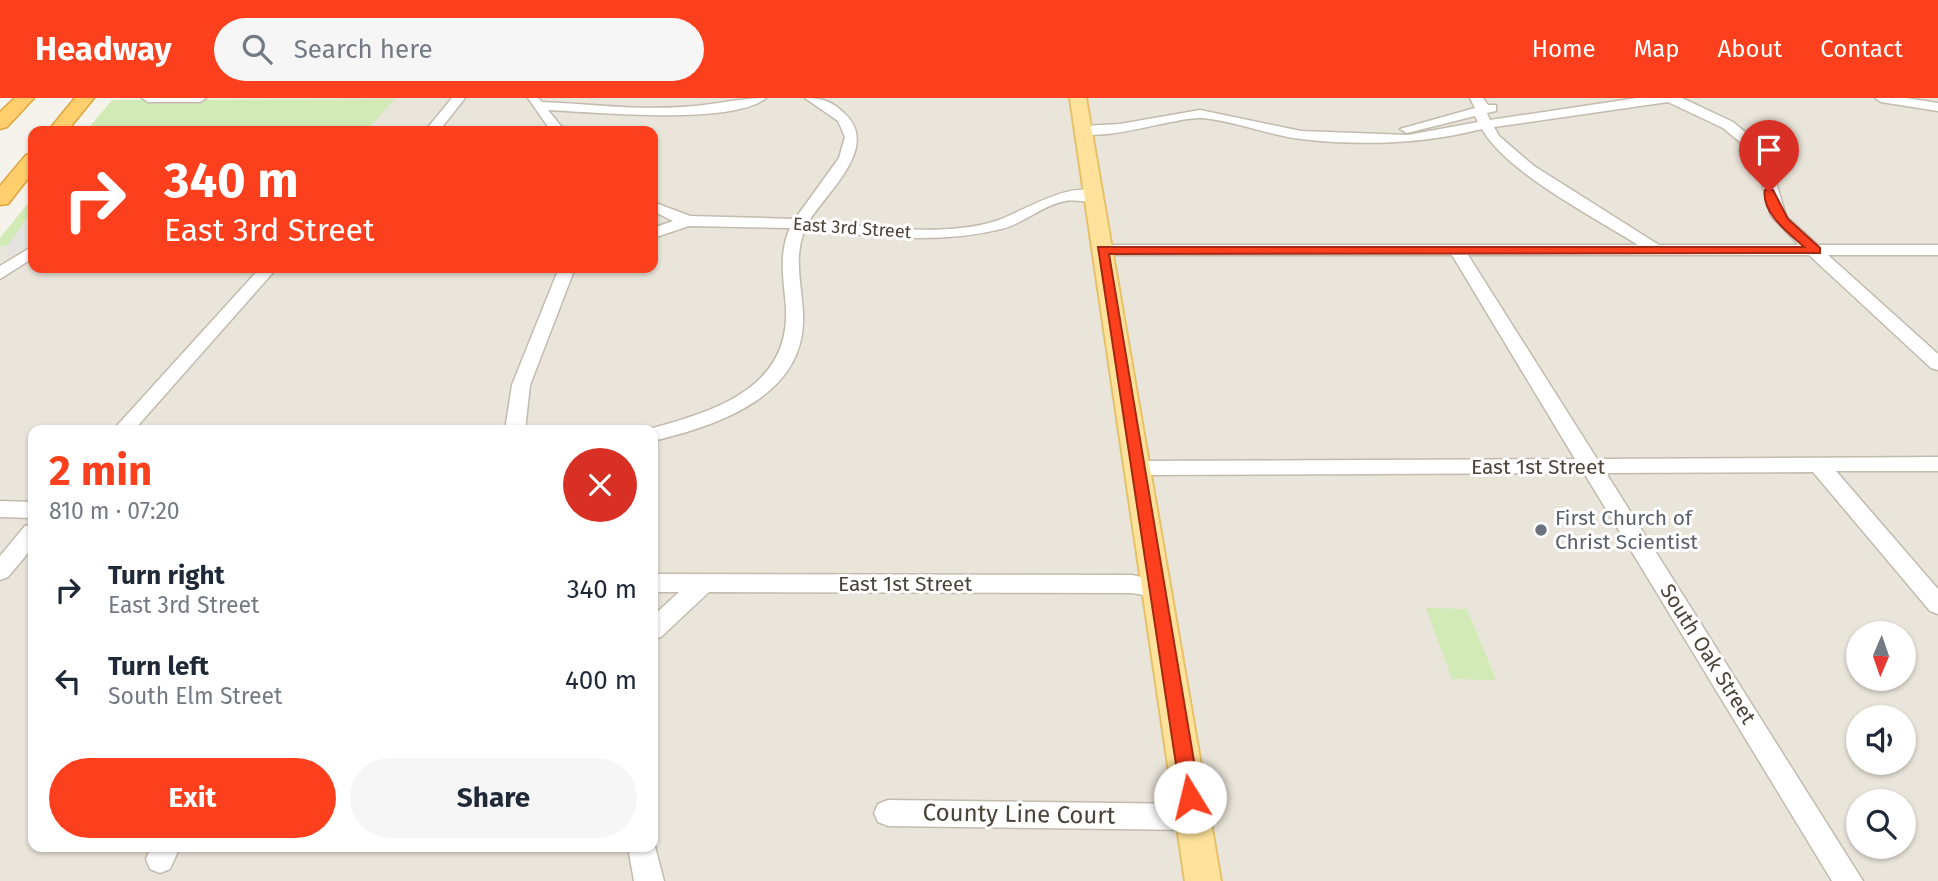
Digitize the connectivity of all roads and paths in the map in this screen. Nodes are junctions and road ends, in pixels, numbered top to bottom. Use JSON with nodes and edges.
{"nodes":[{"id":1,"x":25,"y":98,"type":"edge"},
{"id":2,"x":85,"y":98,"type":"edge"},
{"id":3,"x":148,"y":98,"type":"edge"},
{"id":4,"x":200,"y":98,"type":"edge"},
{"id":5,"x":459,"y":98,"type":"edge"},
{"id":6,"x":760,"y":98,"type":"edge"},
{"id":7,"x":811,"y":98,"type":"edge"},
{"id":8,"x":1078,"y":98,"type":"edge"},
{"id":9,"x":1570,"y":98,"type":"edge"},
{"id":10,"x":1669,"y":98,"type":"edge"},
{"id":11,"x":1881,"y":98,"type":"edge"},
{"id":12,"x":1907,"y":98,"type":"edge"},
{"id":13,"x":534,"y":102,"type":"edge"},
{"id":14,"x":1479,"y":104,"type":"edge"},
{"id":15,"x":1923,"y":105,"type":"junction"},
{"id":16,"x":1938,"y":109,"type":"edge"},
{"id":17,"x":0,"y":123,"type":"edge"},
{"id":18,"x":1486,"y":125,"type":"junction"},
{"id":19,"x":61,"y":126,"type":"edge"},
{"id":20,"x":436,"y":126,"type":"edge"},
{"id":21,"x":554,"y":126,"type":"edge"},
{"id":22,"x":1083,"y":130,"type":"junction"},
{"id":23,"x":1368,"y":140,"type":"junction"},
{"id":24,"x":28,"y":165,"type":"edge"},
{"id":25,"x":1093,"y":196,"type":"junction"},
{"id":26,"x":0,"y":199,"type":"edge"},
{"id":27,"x":658,"y":208,"type":"edge"},
{"id":28,"x":687,"y":221,"type":"junction"},
{"id":29,"x":799,"y":225,"type":"junction"},
{"id":30,"x":658,"y":231,"type":"edge"},
{"id":31,"x":1456,"y":249,"type":"junction"},
{"id":32,"x":1102,"y":250,"type":"junction"},
{"id":33,"x":1656,"y":250,"type":"junction"},
{"id":34,"x":1938,"y":250,"type":"edge"},
{"id":35,"x":1816,"y":251,"type":"junction"},
{"id":36,"x":28,"y":254,"type":"edge"},
{"id":37,"x":264,"y":273,"type":"edge"},
{"id":38,"x":0,"y":274,"type":"edge"},
{"id":39,"x":564,"y":277,"type":"edge"},
{"id":40,"x":1938,"y":364,"type":"edge"},
{"id":41,"x":128,"y":425,"type":"edge"},
{"id":42,"x":516,"y":425,"type":"edge"},
{"id":43,"x":658,"y":433,"type":"edge"},
{"id":44,"x":1938,"y":464,"type":"edge"},
{"id":45,"x":1819,"y":465,"type":"junction"},
{"id":46,"x":1592,"y":467,"type":"junction"},
{"id":47,"x":1137,"y":468,"type":"junction"},
{"id":48,"x":0,"y":509,"type":"edge"},
{"id":49,"x":28,"y":510,"type":"edge"},
{"id":50,"x":28,"y":538,"type":"edge"},
{"id":51,"x":0,"y":571,"type":"edge"},
{"id":52,"x":658,"y":583,"type":"edge"},
{"id":53,"x":703,"y":584,"type":"junction"},
{"id":54,"x":1156,"y":588,"type":"junction"},
{"id":55,"x":1938,"y":605,"type":"edge"},
{"id":56,"x":658,"y":626,"type":"edge"},
{"id":57,"x":888,"y":813,"type":"dead end"},
{"id":58,"x":1193,"y":817,"type":"junction"},
{"id":59,"x":643,"y":852,"type":"edge"},
{"id":60,"x":649,"y":881,"type":"edge"},
{"id":61,"x":1203,"y":881,"type":"edge"},
{"id":62,"x":1848,"y":881,"type":"edge"}],
"edges":[{"from":1,"to":17,"type":"highway"},
{"from":2,"to":19,"type":"highway"},
{"from":3,"to":4,"type":"street"},
{"from":5,"to":20,"type":"street"},
{"from":6,"to":13,"type":"street"},
{"from":7,"to":29,"type":"street"},
{"from":8,"to":22,"type":"main road"},
{"from":9,"to":14,"type":"street"},
{"from":10,"to":18,"type":"street"},
{"from":10,"to":35,"type":"street"},
{"from":11,"to":15,"type":"street"},
{"from":12,"to":15,"type":"street"},
{"from":13,"to":21,"type":"street"},
{"from":14,"to":18,"type":"street"},
{"from":14,"to":23,"type":"street"},
{"from":15,"to":16,"type":"street"},
{"from":18,"to":23,"type":"street"},
{"from":18,"to":33,"type":"street"},
{"from":22,"to":23,"type":"street"},
{"from":22,"to":25,"type":"main road"},
{"from":24,"to":26,"type":"highway"},
{"from":25,"to":29,"type":"street","name":"East 3rd Street"},
{"from":25,"to":32,"type":"main road"},
{"from":27,"to":28,"type":"street","name":"East 3rd Street"},
{"from":28,"to":29,"type":"street","name":"East 3rd Street"},
{"from":28,"to":30,"type":"street","name":"East 3rd Street"},
{"from":29,"to":43,"type":"street"},
{"from":31,"to":32,"type":"street"},
{"from":31,"to":33,"type":"street"},
{"from":31,"to":46,"type":"street","name":"South Oak Street"},
{"from":32,"to":47,"type":"main road"},
{"from":33,"to":35,"type":"street"},
{"from":34,"to":35,"type":"street"},
{"from":35,"to":40,"type":"street"},
{"from":36,"to":38,"type":"street"},
{"from":37,"to":41,"type":"street"},
{"from":39,"to":42,"type":"street"},
{"from":44,"to":45,"type":"street","name":"East 1st Street"},
{"from":45,"to":46,"type":"street","name":"East 1st Street"},
{"from":45,"to":55,"type":"street"},
{"from":46,"to":47,"type":"street","name":"East 1st Street"},
{"from":46,"to":62,"type":"street","name":"South Oak Street"},
{"from":47,"to":54,"type":"main road"},
{"from":48,"to":49,"type":"street"},
{"from":50,"to":51,"type":"street"},
{"from":52,"to":53,"type":"street","name":"East 1st Street"},
{"from":53,"to":54,"type":"street","name":"East 1st Street"},
{"from":53,"to":56,"type":"street"},
{"from":54,"to":58,"type":"main road"},
{"from":57,"to":58,"type":"street","name":"County Line Court"},
{"from":58,"to":61,"type":"main road"},
{"from":59,"to":60,"type":"street"}]}
